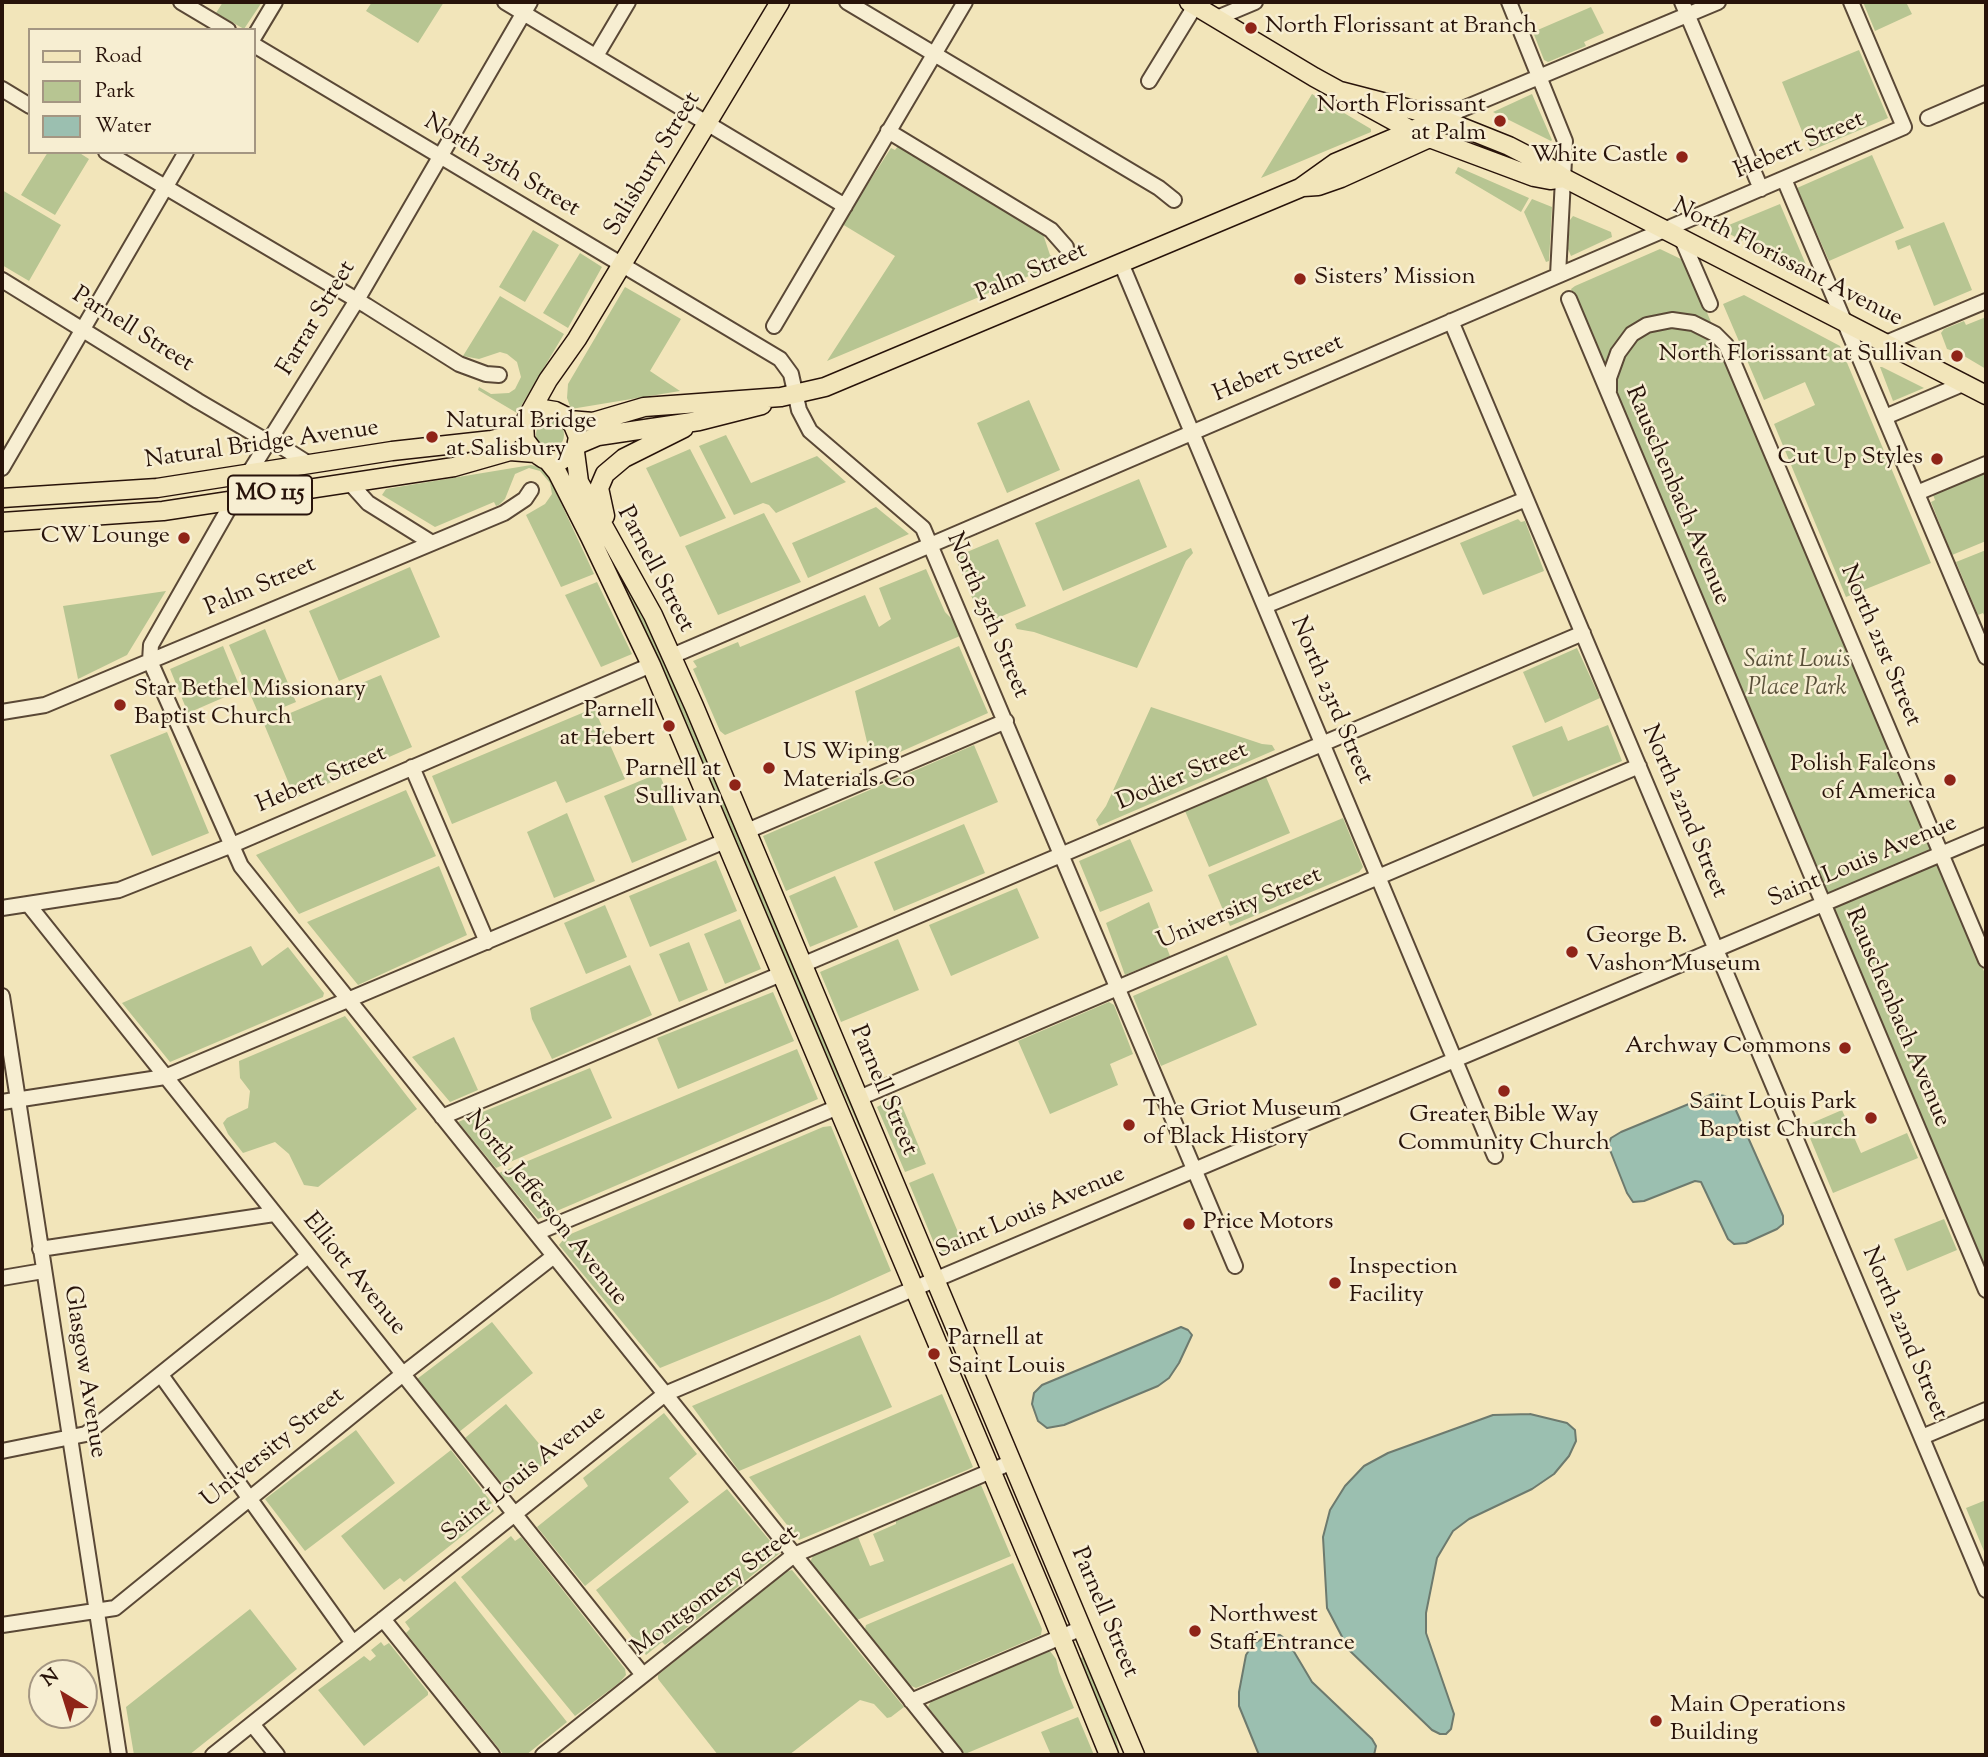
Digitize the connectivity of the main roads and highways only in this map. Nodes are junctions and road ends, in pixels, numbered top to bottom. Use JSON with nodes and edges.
{"nodes":[{"id":1,"x":780,"y":2,"type":"edge"},
{"id":2,"x":1192,"y":4,"type":"edge"},
{"id":3,"x":1340,"y":91,"type":"junction"},
{"id":4,"x":1441,"y":118,"type":"junction"},
{"id":5,"x":1411,"y":131,"type":"junction"},
{"id":6,"x":1431,"y":140,"type":"junction"},
{"id":7,"x":1564,"y":178,"type":"junction"},
{"id":8,"x":1300,"y":188,"type":"junction"},
{"id":9,"x":569,"y":352,"type":"junction"},
{"id":10,"x":1986,"y":395,"type":"edge"},
{"id":11,"x":789,"y":396,"type":"junction"},
{"id":12,"x":565,"y":417,"type":"junction"},
{"id":13,"x":526,"y":419,"type":"junction"},
{"id":14,"x":699,"y":421,"type":"junction"},
{"id":15,"x":577,"y":448,"type":"junction"},
{"id":16,"x":392,"y":451,"type":"junction"},
{"id":17,"x":541,"y":457,"type":"junction"},
{"id":18,"x":249,"y":473,"type":"junction"},
{"id":19,"x":64,"y":494,"type":"junction"},
{"id":20,"x":2,"y":498,"type":"edge"},
{"id":21,"x":234,"y":500,"type":"junction"},
{"id":22,"x":2,"y":509,"type":"edge"},
{"id":23,"x":95,"y":516,"type":"junction"},
{"id":24,"x":2,"y":522,"type":"edge"},
{"id":25,"x":618,"y":552,"type":"junction"},
{"id":26,"x":859,"y":1157,"type":"junction"},
{"id":27,"x":935,"y":1280,"type":"junction"},
{"id":28,"x":1109,"y":1755,"type":"edge"},
{"id":29,"x":1136,"y":1755,"type":"edge"}],
"edges":[{"from":1,"to":9,"type":"main road","name":"Salisbury Street"},
{"from":2,"to":3,"type":"main road","name":"North Florissant Avenue"},
{"from":3,"to":4,"type":"main road","name":"North Florissant Avenue"},
{"from":3,"to":5,"type":"main road","name":"North Florissant Avenue"},
{"from":4,"to":5,"type":"main road","name":"Palm Street"},
{"from":4,"to":6,"type":"main road"},
{"from":4,"to":7,"type":"main road","name":"North Florissant Avenue"},
{"from":5,"to":6,"type":"main road","name":"North Florissant Avenue"},
{"from":5,"to":8,"type":"main road","name":"Palm Street"},
{"from":6,"to":7,"type":"main road","name":"North Florissant Avenue"},
{"from":6,"to":8,"type":"main road","name":"Palm Street"},
{"from":7,"to":10,"type":"main road","name":"North Florissant Avenue"},
{"from":8,"to":11,"type":"main road","name":"Palm Street"},
{"from":9,"to":12,"type":"main road","name":"Salisbury Street"},
{"from":9,"to":13,"type":"main road","name":"Salisbury Street"},
{"from":11,"to":12,"type":"main road"},
{"from":11,"to":14,"type":"main road"},
{"from":12,"to":13,"type":"main road"},
{"from":12,"to":15,"type":"main road"},
{"from":13,"to":16,"type":"main road","name":"Natural Bridge Avenue","number":"MO 115"},
{"from":13,"to":17,"type":"main road"},
{"from":14,"to":15,"type":"main road"},
{"from":14,"to":25,"type":"main road"},
{"from":15,"to":17,"type":"main road"},
{"from":15,"to":25,"type":"main road","name":"Parnell Street"},
{"from":16,"to":18,"type":"main road","name":"Natural Bridge Avenue","number":"MO 115"},
{"from":16,"to":21,"type":"main road"},
{"from":17,"to":21,"type":"main road","name":"Natural Bridge Avenue","number":"MO 115"},
{"from":17,"to":26,"type":"main road","name":"Parnell Street"},
{"from":18,"to":19,"type":"main road","name":"Natural Bridge Avenue","number":"MO 115"},
{"from":18,"to":23,"type":"main road"},
{"from":19,"to":20,"type":"main road","name":"Natural Bridge Avenue","number":"MO 115"},
{"from":19,"to":22,"type":"main road"},
{"from":21,"to":23,"type":"main road","name":"Natural Bridge Avenue","number":"MO 115"},
{"from":23,"to":24,"type":"main road","name":"Natural Bridge Avenue","number":"MO 115"},
{"from":25,"to":27,"type":"main road","name":"Parnell Street"},
{"from":26,"to":27,"type":"main road"},
{"from":26,"to":28,"type":"main road","name":"Parnell Street"},
{"from":27,"to":29,"type":"main road","name":"Parnell Street"}]}
